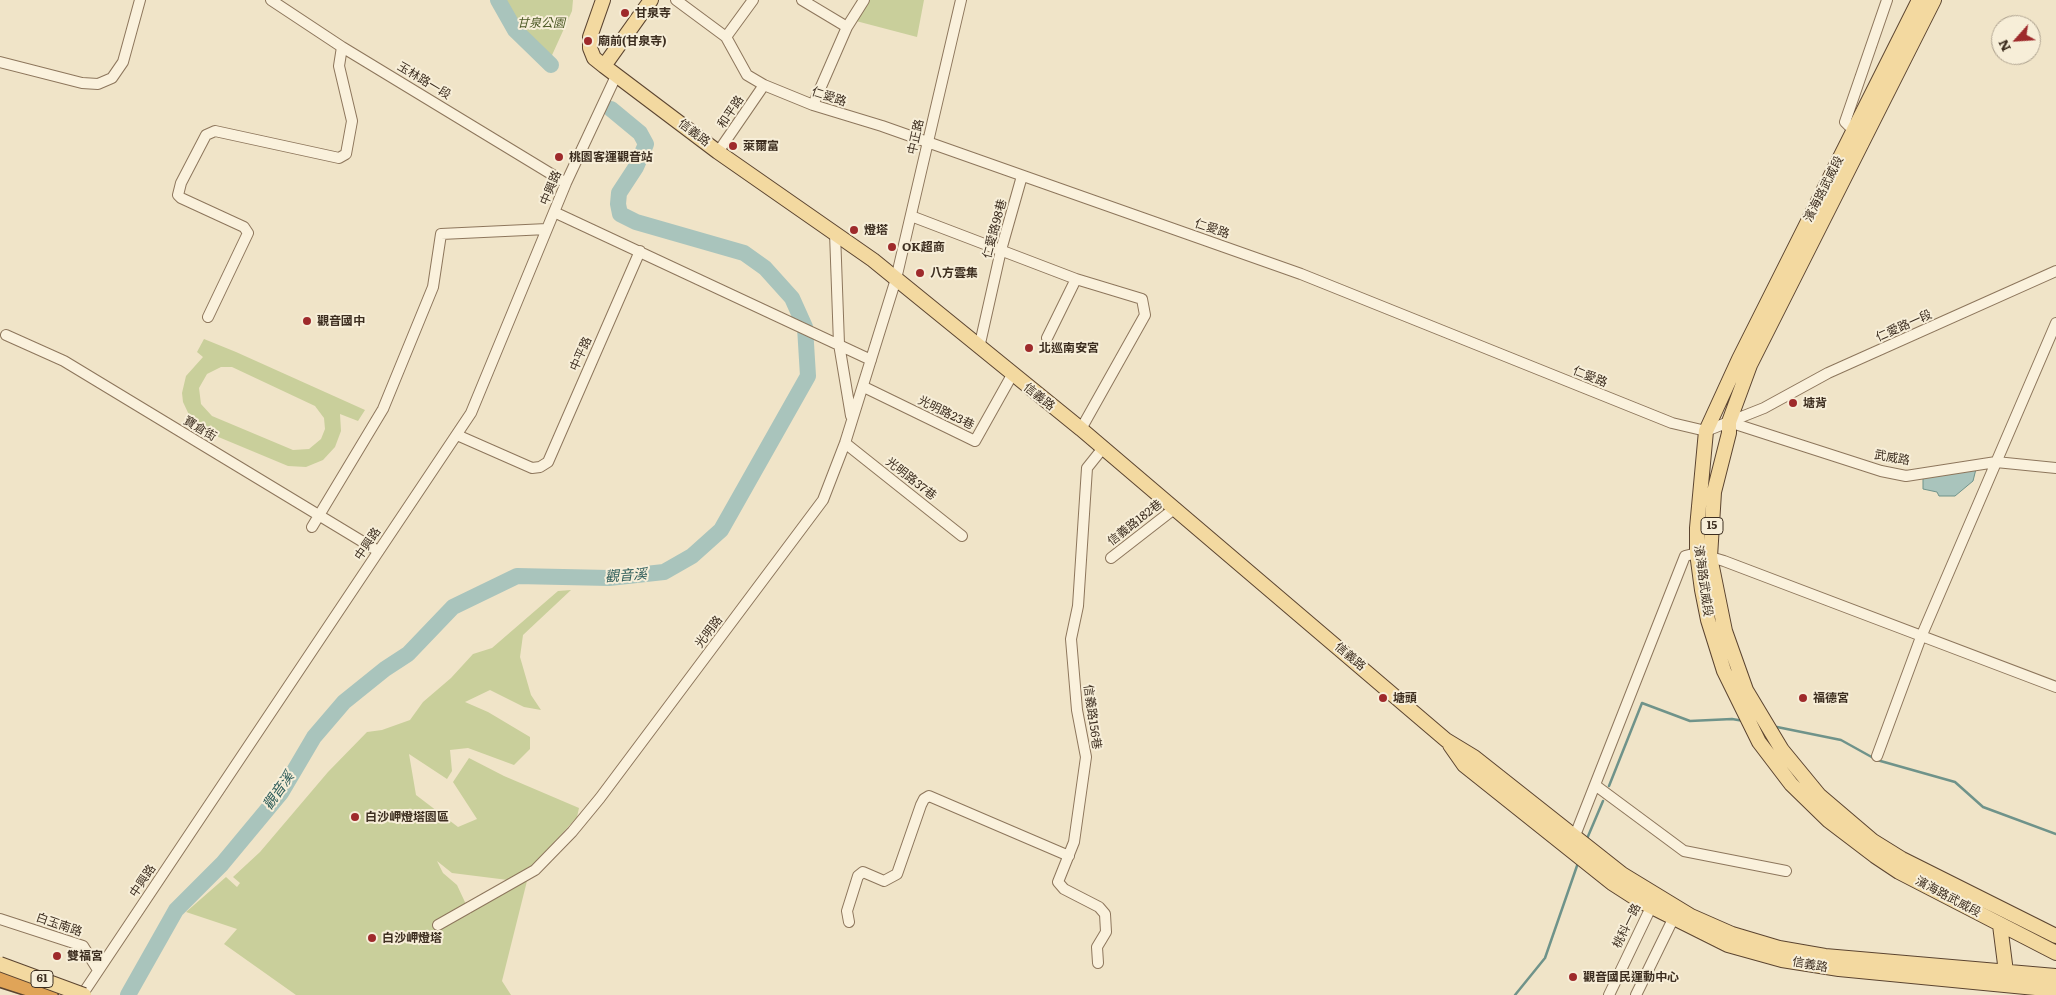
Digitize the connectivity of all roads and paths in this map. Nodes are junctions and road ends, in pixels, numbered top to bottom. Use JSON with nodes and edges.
{"nodes":[{"id":1,"x":140,"y":0,"type":"edge"},
{"id":2,"x":271,"y":0,"type":"edge"},
{"id":3,"x":603,"y":0,"type":"edge"},
{"id":4,"x":652,"y":0,"type":"edge"},
{"id":5,"x":676,"y":0,"type":"edge"},
{"id":6,"x":753,"y":0,"type":"edge"},
{"id":7,"x":802,"y":0,"type":"edge"},
{"id":8,"x":864,"y":0,"type":"edge"},
{"id":9,"x":961,"y":0,"type":"edge"},
{"id":10,"x":1886,"y":0,"type":"edge"},
{"id":11,"x":1920,"y":0,"type":"edge"},
{"id":12,"x":1934,"y":0,"type":"edge"},
{"id":13,"x":847,"y":28,"type":"junction"},
{"id":14,"x":726,"y":37,"type":"junction"},
{"id":15,"x":342,"y":47,"type":"junction"},
{"id":16,"x":0,"y":62,"type":"edge"},
{"id":17,"x":604,"y":66,"type":"junction"},
{"id":18,"x":616,"y":76,"type":"junction"},
{"id":19,"x":764,"y":86,"type":"junction"},
{"id":20,"x":813,"y":105,"type":"junction"},
{"id":21,"x":1854,"y":131,"type":"junction"},
{"id":22,"x":928,"y":142,"type":"junction"},
{"id":23,"x":718,"y":152,"type":"junction"},
{"id":24,"x":1022,"y":176,"type":"junction"},
{"id":25,"x":566,"y":183,"type":"junction"},
{"id":26,"x":554,"y":212,"type":"junction"},
{"id":27,"x":911,"y":216,"type":"junction"},
{"id":28,"x":547,"y":229,"type":"junction"},
{"id":29,"x":835,"y":233,"type":"junction"},
{"id":30,"x":1001,"y":250,"type":"junction"},
{"id":31,"x":640,"y":251,"type":"junction"},
{"id":32,"x":2056,"y":271,"type":"edge"},
{"id":33,"x":896,"y":279,"type":"junction"},
{"id":34,"x":1076,"y":279,"type":"junction"},
{"id":35,"x":208,"y":317,"type":"dead end"},
{"id":36,"x":2056,"y":323,"type":"edge"},
{"id":37,"x":6,"y":335,"type":"dead end"},
{"id":38,"x":1048,"y":338,"type":"dead end"},
{"id":39,"x":839,"y":344,"type":"junction"},
{"id":40,"x":979,"y":348,"type":"junction"},
{"id":41,"x":871,"y":360,"type":"junction"},
{"id":42,"x":1012,"y":375,"type":"junction"},
{"id":43,"x":866,"y":388,"type":"dead end"},
{"id":44,"x":851,"y":418,"type":"junction"},
{"id":45,"x":1729,"y":422,"type":"junction"},
{"id":46,"x":1081,"y":429,"type":"junction"},
{"id":47,"x":1706,"y":431,"type":"junction"},
{"id":48,"x":457,"y":435,"type":"junction"},
{"id":49,"x":845,"y":443,"type":"junction"},
{"id":50,"x":1103,"y":448,"type":"junction"},
{"id":51,"x":1996,"y":462,"type":"junction"},
{"id":52,"x":2056,"y":468,"type":"edge"},
{"id":53,"x":1174,"y":509,"type":"junction"},
{"id":54,"x":319,"y":516,"type":"junction"},
{"id":55,"x":312,"y":527,"type":"dead end"},
{"id":56,"x":962,"y":536,"type":"dead end"},
{"id":57,"x":378,"y":551,"type":"junction"},
{"id":58,"x":1703,"y":555,"type":"junction"},
{"id":59,"x":1111,"y":558,"type":"dead end"},
{"id":60,"x":1921,"y":637,"type":"junction"},
{"id":61,"x":2056,"y":687,"type":"edge"},
{"id":62,"x":1877,"y":756,"type":"dead end"},
{"id":63,"x":1595,"y":786,"type":"junction"},
{"id":64,"x":1575,"y":844,"type":"junction"},
{"id":65,"x":1069,"y":856,"type":"junction"},
{"id":66,"x":1786,"y":871,"type":"dead end"},
{"id":67,"x":1654,"y":901,"type":"junction"},
{"id":68,"x":1675,"y":913,"type":"junction"},
{"id":69,"x":0,"y":918,"type":"edge"},
{"id":70,"x":849,"y":922,"type":"dead end"},
{"id":71,"x":438,"y":924,"type":"dead end"},
{"id":72,"x":2000,"y":925,"type":"junction"},
{"id":73,"x":2056,"y":936,"type":"edge"},
{"id":74,"x":2056,"y":953,"type":"edge"},
{"id":75,"x":1098,"y":963,"type":"dead end"},
{"id":76,"x":0,"y":964,"type":"edge"},
{"id":77,"x":98,"y":970,"type":"junction"},
{"id":78,"x":2006,"y":972,"type":"junction"},
{"id":79,"x":2056,"y":976,"type":"edge"},
{"id":80,"x":0,"y":979,"type":"edge"},
{"id":81,"x":2056,"y":990,"type":"edge"},
{"id":82,"x":50,"y":995,"type":"edge"},
{"id":83,"x":83,"y":995,"type":"edge"},
{"id":84,"x":1609,"y":995,"type":"edge"},
{"id":85,"x":1636,"y":995,"type":"edge"}],
"edges":[{"from":1,"to":16,"type":"street"},
{"from":2,"to":15,"type":"street","name":"玉林路一段"},
{"from":3,"to":17,"type":"main road","name":"信義路"},
{"from":4,"to":17,"type":"main road"},
{"from":5,"to":14,"type":"street","name":"仁愛路"},
{"from":6,"to":14,"type":"street"},
{"from":7,"to":13,"type":"street"},
{"from":8,"to":13,"type":"street"},
{"from":9,"to":22,"type":"street","name":"中正路"},
{"from":10,"to":21,"type":"street"},
{"from":11,"to":21,"type":"main road","name":"濱海路武威段","number":"15"},
{"from":12,"to":45,"type":"main road","name":"濱海路武威段","number":"15"},
{"from":13,"to":20,"type":"street"},
{"from":14,"to":19,"type":"street","name":"仁愛路"},
{"from":15,"to":25,"type":"street","name":"玉林路一段"},
{"from":15,"to":35,"type":"street"},
{"from":17,"to":18,"type":"main road","name":"信義路"},
{"from":18,"to":23,"type":"main road","name":"信義路"},
{"from":18,"to":25,"type":"street","name":"中興路"},
{"from":19,"to":20,"type":"street","name":"仁愛路"},
{"from":19,"to":23,"type":"street","name":"和平路"},
{"from":20,"to":22,"type":"street","name":"仁愛路"},
{"from":21,"to":47,"type":"main road","name":"濱海路武威段","number":"15"},
{"from":22,"to":24,"type":"street","name":"仁愛路"},
{"from":22,"to":27,"type":"street","name":"中正路"},
{"from":23,"to":29,"type":"main road","name":"信義路"},
{"from":24,"to":30,"type":"street","name":"仁愛路98巷"},
{"from":24,"to":47,"type":"street","name":"仁愛路"},
{"from":25,"to":26,"type":"street","name":"中興路"},
{"from":26,"to":28,"type":"street","name":"中興路"},
{"from":26,"to":31,"type":"street"},
{"from":27,"to":30,"type":"street"},
{"from":27,"to":33,"type":"street","name":"中正路"},
{"from":28,"to":48,"type":"street","name":"中興路"},
{"from":28,"to":54,"type":"street"},
{"from":29,"to":33,"type":"main road","name":"信義路"},
{"from":29,"to":39,"type":"street"},
{"from":30,"to":34,"type":"street"},
{"from":30,"to":40,"type":"street","name":"仁愛路98巷"},
{"from":31,"to":39,"type":"street"},
{"from":31,"to":48,"type":"street","name":"中平路"},
{"from":32,"to":45,"type":"street","name":"仁愛路一段"},
{"from":33,"to":40,"type":"main road","name":"信義路"},
{"from":33,"to":41,"type":"street","name":"光明路"},
{"from":34,"to":38,"type":"street"},
{"from":34,"to":46,"type":"street"},
{"from":36,"to":51,"type":"street"},
{"from":37,"to":54,"type":"street","name":"寶倉街"},
{"from":39,"to":41,"type":"street"},
{"from":39,"to":44,"type":"street"},
{"from":40,"to":42,"type":"main road","name":"信義路"},
{"from":41,"to":44,"type":"street","name":"光明路"},
{"from":42,"to":43,"type":"street","name":"光明路23巷"},
{"from":42,"to":46,"type":"main road","name":"信義路"},
{"from":44,"to":49,"type":"street","name":"光明路"},
{"from":45,"to":47,"type":"street"},
{"from":45,"to":51,"type":"street","name":"武威路"},
{"from":45,"to":58,"type":"main road","name":"濱海路武威段","number":"15"},
{"from":46,"to":50,"type":"main road","name":"信義路"},
{"from":47,"to":58,"type":"main road","name":"濱海路武威段","number":"15"},
{"from":48,"to":57,"type":"street","name":"中興路"},
{"from":49,"to":56,"type":"street","name":"光明路37巷"},
{"from":49,"to":71,"type":"street","name":"光明路"},
{"from":50,"to":53,"type":"main road","name":"信義路"},
{"from":50,"to":65,"type":"street","name":"信義路156巷"},
{"from":51,"to":52,"type":"street","name":"武威路"},
{"from":51,"to":60,"type":"street"},
{"from":53,"to":59,"type":"street","name":"信義路182巷"},
{"from":53,"to":64,"type":"main road","name":"信義路"},
{"from":54,"to":55,"type":"street"},
{"from":54,"to":57,"type":"street","name":"寶倉街"},
{"from":57,"to":77,"type":"street","name":"中興路"},
{"from":58,"to":60,"type":"street"},
{"from":58,"to":63,"type":"street"},
{"from":58,"to":72,"type":"main road","name":"濱海路武威段","number":"15"},
{"from":58,"to":73,"type":"main road","name":"濱海路武威段","number":"15"},
{"from":60,"to":61,"type":"street"},
{"from":60,"to":62,"type":"street"},
{"from":63,"to":64,"type":"street"},
{"from":63,"to":66,"type":"street"},
{"from":64,"to":67,"type":"main road","name":"信義路"},
{"from":65,"to":70,"type":"street"},
{"from":65,"to":75,"type":"street","name":"信義路156巷"},
{"from":67,"to":68,"type":"main road","name":"信義路"},
{"from":67,"to":84,"type":"street","name":"桃科一路"},
{"from":68,"to":78,"type":"main road","name":"信義路"},
{"from":68,"to":81,"type":"main road","name":"信義路"},
{"from":68,"to":85,"type":"street"},
{"from":69,"to":77,"type":"street","name":"白玉南路"},
{"from":72,"to":74,"type":"main road","name":"濱海路武威段","number":"15"},
{"from":72,"to":78,"type":"main road"},
{"from":76,"to":83,"type":"main road","number":"61","bridge":true},
{"from":77,"to":83,"type":"street","name":"中興路"},
{"from":78,"to":79,"type":"main road","name":"信義路"},
{"from":80,"to":82,"type":"highway","number":"61"}]}
